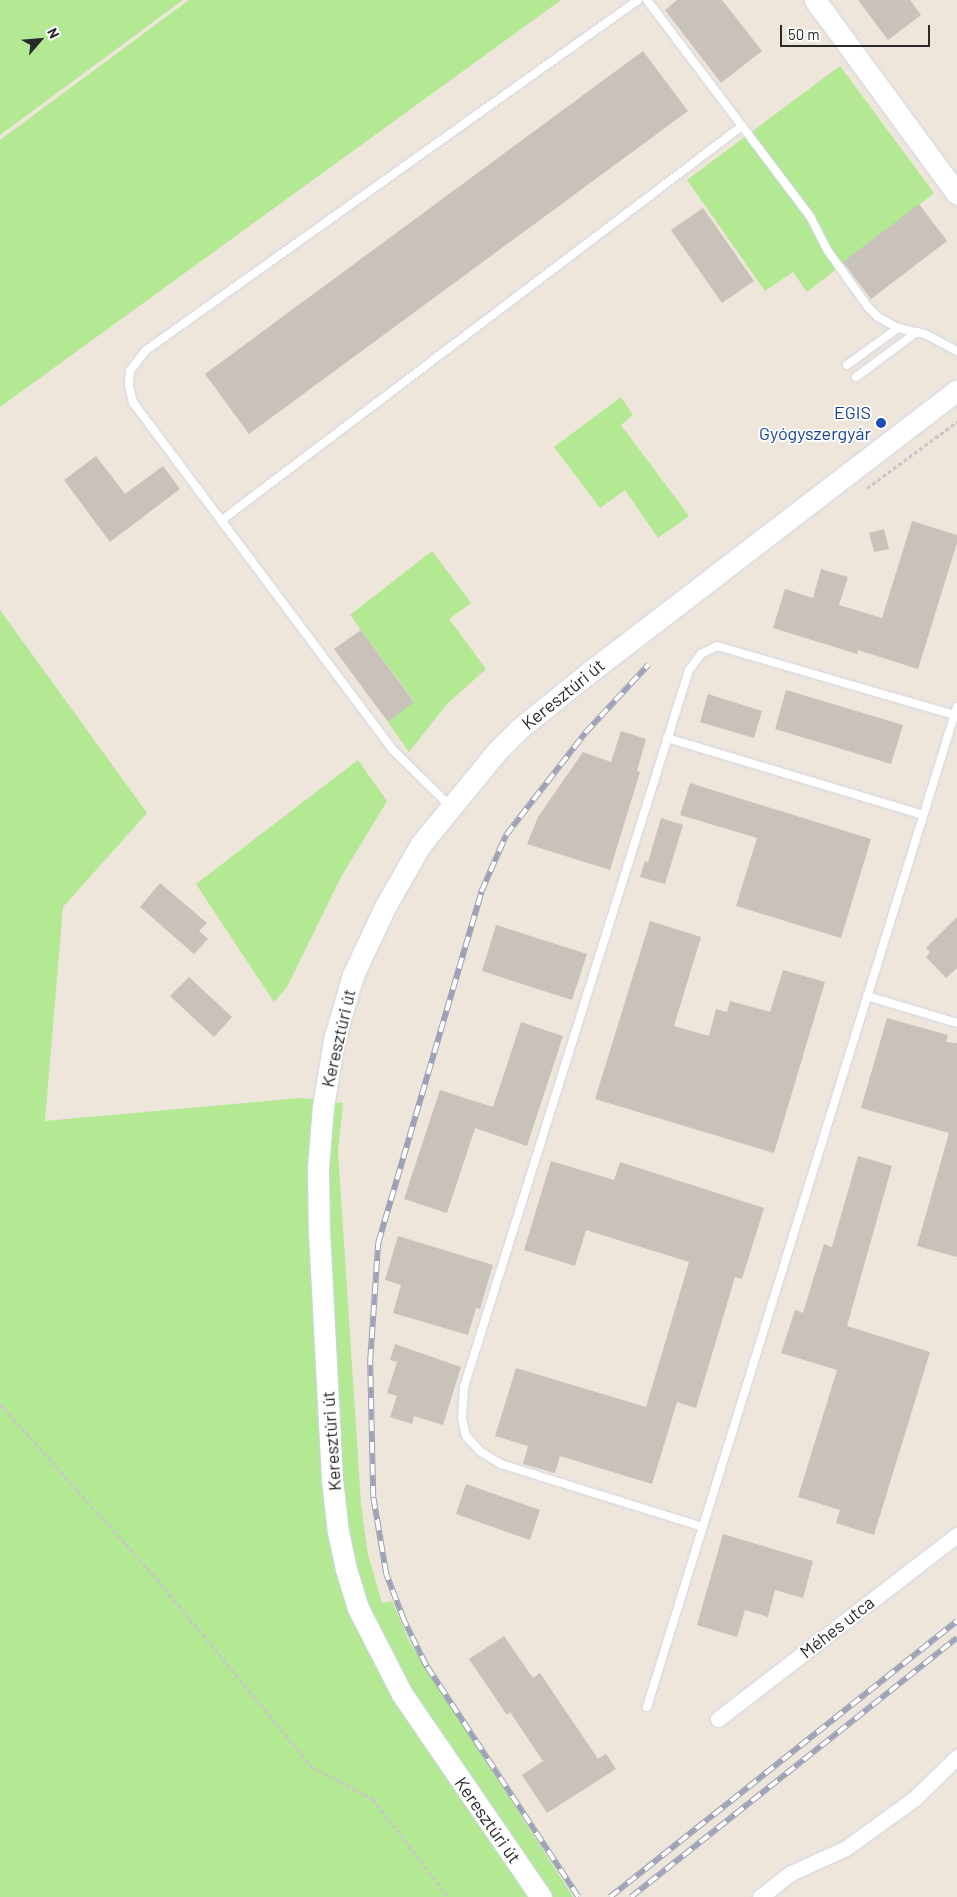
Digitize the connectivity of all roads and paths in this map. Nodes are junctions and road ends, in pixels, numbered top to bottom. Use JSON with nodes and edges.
{"nodes":[{"id":1,"x":638,"y":0,"type":"edge"},
{"id":2,"x":647,"y":0,"type":"edge"},
{"id":3,"x":815,"y":0,"type":"edge"},
{"id":4,"x":742,"y":126,"type":"junction"},
{"id":5,"x":957,"y":194,"type":"edge"},
{"id":6,"x":898,"y":328,"type":"junction"},
{"id":7,"x":917,"y":332,"type":"junction"},
{"id":8,"x":957,"y":351,"type":"edge"},
{"id":9,"x":847,"y":365,"type":"dead end"},
{"id":10,"x":856,"y":377,"type":"dead end"},
{"id":11,"x":957,"y":390,"type":"edge"},
{"id":12,"x":957,"y":422,"type":"edge"},
{"id":13,"x":862,"y":491,"type":"dead end"},
{"id":14,"x":222,"y":520,"type":"junction"},
{"id":15,"x":957,"y":706,"type":"edge"},
{"id":16,"x":954,"y":716,"type":"junction"},
{"id":17,"x":668,"y":738,"type":"junction"},
{"id":18,"x":450,"y":806,"type":"junction"},
{"id":19,"x":924,"y":815,"type":"junction"},
{"id":20,"x":867,"y":996,"type":"junction"},
{"id":21,"x":957,"y":1023,"type":"edge"},
{"id":22,"x":0,"y":1404,"type":"edge"},
{"id":23,"x":703,"y":1527,"type":"junction"},
{"id":24,"x":957,"y":1535,"type":"edge"},
{"id":25,"x":647,"y":1707,"type":"dead end"},
{"id":26,"x":718,"y":1719,"type":"dead end"},
{"id":27,"x":957,"y":1757,"type":"edge"},
{"id":28,"x":448,"y":1897,"type":"edge"},
{"id":29,"x":541,"y":1897,"type":"edge"},
{"id":30,"x":760,"y":1897,"type":"edge"}],
"edges":[{"from":1,"to":14,"type":"lane"},
{"from":2,"to":4,"type":"lane"},
{"from":3,"to":5,"type":"main road"},
{"from":4,"to":6,"type":"lane"},
{"from":4,"to":14,"type":"lane"},
{"from":6,"to":7,"type":"lane"},
{"from":6,"to":9,"type":"lane"},
{"from":7,"to":8,"type":"lane"},
{"from":7,"to":10,"type":"lane"},
{"from":11,"to":18,"type":"main road","name":"Keresztúri út"},
{"from":12,"to":13,"type":"path"},
{"from":14,"to":18,"type":"lane"},
{"from":15,"to":16,"type":"lane"},
{"from":16,"to":17,"type":"lane"},
{"from":16,"to":19,"type":"lane"},
{"from":17,"to":19,"type":"lane"},
{"from":17,"to":23,"type":"lane"},
{"from":18,"to":29,"type":"main road","name":"Keresztúri út"},
{"from":19,"to":20,"type":"lane"},
{"from":20,"to":21,"type":"lane"},
{"from":20,"to":23,"type":"lane"},
{"from":22,"to":28,"type":"path"},
{"from":23,"to":25,"type":"lane"},
{"from":24,"to":26,"type":"street","name":"Méhes utca"},
{"from":27,"to":30,"type":"street"}]}
